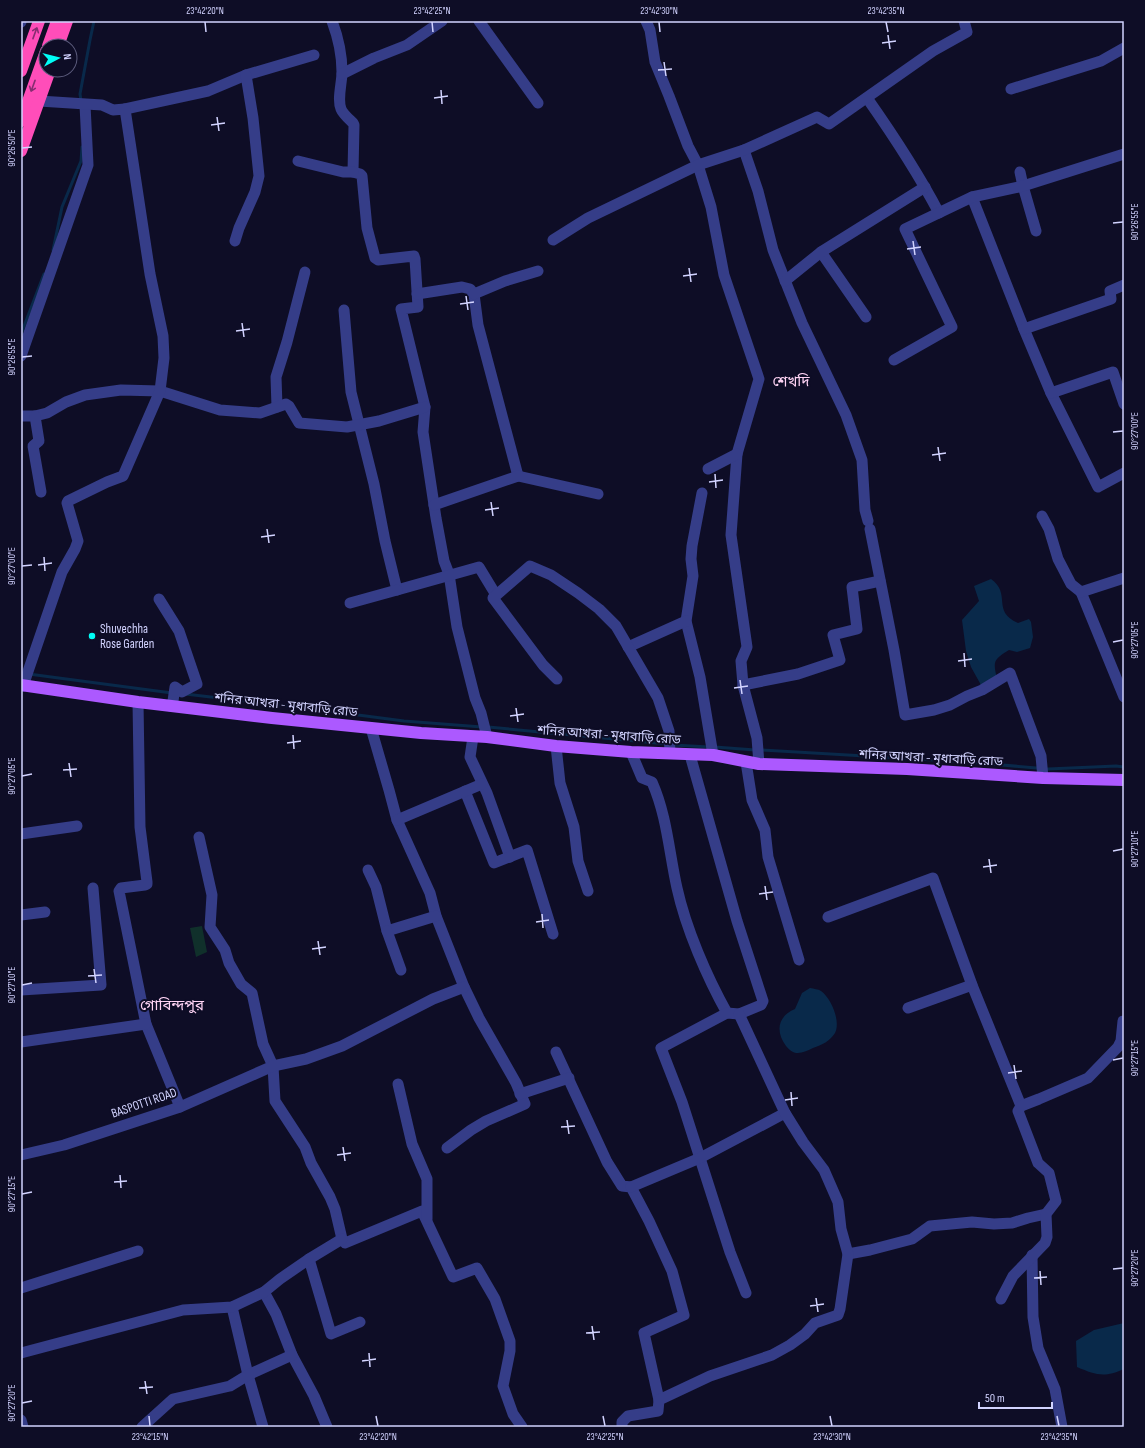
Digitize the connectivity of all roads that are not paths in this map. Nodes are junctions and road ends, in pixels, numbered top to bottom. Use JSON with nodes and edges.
{"nodes":[{"id":1,"x":39,"y":21,"type":"edge"},
{"id":2,"x":67,"y":21,"type":"edge"},
{"id":3,"x":332,"y":21,"type":"edge"},
{"id":4,"x":442,"y":21,"type":"edge"},
{"id":5,"x":479,"y":21,"type":"edge"},
{"id":6,"x":646,"y":21,"type":"edge"},
{"id":7,"x":964,"y":21,"type":"edge"},
{"id":8,"x":56,"y":23,"type":"edge"},
{"id":9,"x":51,"y":38,"type":"edge"},
{"id":10,"x":61,"y":38,"type":"edge"},
{"id":11,"x":1124,"y":48,"type":"edge"},
{"id":12,"x":314,"y":54,"type":"dead end"},
{"id":13,"x":21,"y":71,"type":"edge"},
{"id":14,"x":38,"y":73,"type":"edge"},
{"id":15,"x":342,"y":74,"type":"junction"},
{"id":16,"x":246,"y":75,"type":"junction"},
{"id":17,"x":47,"y":78,"type":"edge"},
{"id":18,"x":1011,"y":89,"type":"dead end"},
{"id":19,"x":867,"y":98,"type":"junction"},
{"id":20,"x":39,"y":101,"type":"junction"},
{"id":21,"x":538,"y":103,"type":"dead end"},
{"id":22,"x":82,"y":104,"type":"junction"},
{"id":23,"x":125,"y":109,"type":"junction"},
{"id":24,"x":21,"y":121,"type":"edge"},
{"id":25,"x":21,"y":150,"type":"edge"},
{"id":26,"x":744,"y":150,"type":"junction"},
{"id":27,"x":1124,"y":154,"type":"edge"},
{"id":28,"x":298,"y":161,"type":"dead end"},
{"id":29,"x":698,"y":165,"type":"junction"},
{"id":30,"x":353,"y":172,"type":"junction"},
{"id":31,"x":1020,"y":172,"type":"dead end"},
{"id":32,"x":925,"y":186,"type":"junction"},
{"id":33,"x":1023,"y":186,"type":"junction"},
{"id":34,"x":972,"y":197,"type":"junction"},
{"id":35,"x":939,"y":213,"type":"junction"},
{"id":36,"x":1036,"y":231,"type":"dead end"},
{"id":37,"x":553,"y":240,"type":"dead end"},
{"id":38,"x":235,"y":241,"type":"dead end"},
{"id":39,"x":821,"y":252,"type":"junction"},
{"id":40,"x":538,"y":271,"type":"dead end"},
{"id":41,"x":305,"y":272,"type":"dead end"},
{"id":42,"x":785,"y":281,"type":"junction"},
{"id":43,"x":1124,"y":285,"type":"edge"},
{"id":44,"x":417,"y":294,"type":"junction"},
{"id":45,"x":474,"y":294,"type":"junction"},
{"id":46,"x":344,"y":310,"type":"dead end"},
{"id":47,"x":866,"y":317,"type":"dead end"},
{"id":48,"x":1024,"y":329,"type":"junction"},
{"id":49,"x":21,"y":356,"type":"edge"},
{"id":50,"x":894,"y":360,"type":"dead end"},
{"id":51,"x":160,"y":391,"type":"junction"},
{"id":52,"x":1051,"y":393,"type":"junction"},
{"id":53,"x":1124,"y":404,"type":"edge"},
{"id":54,"x":277,"y":407,"type":"junction"},
{"id":55,"x":425,"y":407,"type":"junction"},
{"id":56,"x":21,"y":416,"type":"edge"},
{"id":57,"x":36,"y":416,"type":"junction"},
{"id":58,"x":359,"y":425,"type":"junction"},
{"id":59,"x":737,"y":454,"type":"junction"},
{"id":60,"x":708,"y":469,"type":"dead end"},
{"id":61,"x":1124,"y":474,"type":"edge"},
{"id":62,"x":518,"y":476,"type":"junction"},
{"id":63,"x":41,"y":492,"type":"dead end"},
{"id":64,"x":702,"y":493,"type":"dead end"},
{"id":65,"x":598,"y":494,"type":"dead end"},
{"id":66,"x":434,"y":505,"type":"junction"},
{"id":67,"x":1042,"y":516,"type":"dead end"},
{"id":68,"x":449,"y":574,"type":"junction"},
{"id":69,"x":1124,"y":578,"type":"edge"},
{"id":70,"x":880,"y":581,"type":"junction"},
{"id":71,"x":397,"y":590,"type":"junction"},
{"id":72,"x":1081,"y":592,"type":"junction"},
{"id":73,"x":496,"y":595,"type":"junction"},
{"id":74,"x":158,"y":599,"type":"dead end"},
{"id":75,"x":350,"y":603,"type":"dead end"},
{"id":76,"x":686,"y":621,"type":"junction"},
{"id":77,"x":628,"y":647,"type":"junction"},
{"id":78,"x":557,"y":679,"type":"dead end"},
{"id":79,"x":23,"y":683,"type":"edge"},
{"id":80,"x":743,"y":685,"type":"junction"},
{"id":81,"x":1124,"y":698,"type":"edge"},
{"id":82,"x":138,"y":702,"type":"junction"},
{"id":83,"x":171,"y":703,"type":"junction"},
{"id":84,"x":371,"y":728,"type":"junction"},
{"id":85,"x":473,"y":737,"type":"junction"},
{"id":86,"x":487,"y":737,"type":"junction"},
{"id":87,"x":556,"y":746,"type":"junction"},
{"id":88,"x":631,"y":752,"type":"junction"},
{"id":89,"x":670,"y":753,"type":"junction"},
{"id":90,"x":690,"y":755,"type":"junction"},
{"id":91,"x":713,"y":755,"type":"junction"},
{"id":92,"x":759,"y":761,"type":"junction"},
{"id":93,"x":746,"y":762,"type":"junction"},
{"id":94,"x":1043,"y":775,"type":"junction"},
{"id":95,"x":1124,"y":780,"type":"edge"},
{"id":96,"x":482,"y":784,"type":"junction"},
{"id":97,"x":465,"y":791,"type":"junction"},
{"id":98,"x":397,"y":820,"type":"junction"},
{"id":99,"x":77,"y":826,"type":"dead end"},
{"id":100,"x":21,"y":834,"type":"edge"},
{"id":101,"x":199,"y":837,"type":"dead end"},
{"id":102,"x":510,"y":857,"type":"junction"},
{"id":103,"x":368,"y":870,"type":"dead end"},
{"id":104,"x":93,"y":888,"type":"dead end"},
{"id":105,"x":588,"y":891,"type":"dead end"},
{"id":106,"x":45,"y":912,"type":"dead end"},
{"id":107,"x":21,"y":915,"type":"edge"},
{"id":108,"x":436,"y":916,"type":"junction"},
{"id":109,"x":828,"y":917,"type":"dead end"},
{"id":110,"x":387,"y":931,"type":"junction"},
{"id":111,"x":553,"y":934,"type":"dead end"},
{"id":112,"x":799,"y":960,"type":"dead end"},
{"id":113,"x":400,"y":970,"type":"dead end"},
{"id":114,"x":972,"y":985,"type":"junction"},
{"id":115,"x":464,"y":987,"type":"junction"},
{"id":116,"x":21,"y":990,"type":"edge"},
{"id":117,"x":908,"y":1008,"type":"dead end"},
{"id":118,"x":727,"y":1013,"type":"junction"},
{"id":119,"x":739,"y":1014,"type":"junction"},
{"id":120,"x":1124,"y":1021,"type":"edge"},
{"id":121,"x":146,"y":1024,"type":"junction"},
{"id":122,"x":21,"y":1042,"type":"edge"},
{"id":123,"x":556,"y":1052,"type":"dead end"},
{"id":124,"x":273,"y":1066,"type":"junction"},
{"id":125,"x":568,"y":1078,"type":"junction"},
{"id":126,"x":398,"y":1084,"type":"dead end"},
{"id":127,"x":520,"y":1094,"type":"junction"},
{"id":128,"x":180,"y":1106,"type":"junction"},
{"id":129,"x":1021,"y":1106,"type":"junction"},
{"id":130,"x":785,"y":1113,"type":"junction"},
{"id":131,"x":446,"y":1148,"type":"dead end"},
{"id":132,"x":21,"y":1156,"type":"edge"},
{"id":133,"x":700,"y":1158,"type":"junction"},
{"id":134,"x":631,"y":1187,"type":"junction"},
{"id":135,"x":1046,"y":1214,"type":"junction"},
{"id":136,"x":427,"y":1222,"type":"junction"},
{"id":137,"x":342,"y":1239,"type":"junction"},
{"id":138,"x":138,"y":1251,"type":"dead end"},
{"id":139,"x":848,"y":1254,"type":"junction"},
{"id":140,"x":1032,"y":1255,"type":"junction"},
{"id":141,"x":309,"y":1259,"type":"junction"},
{"id":142,"x":21,"y":1288,"type":"edge"},
{"id":143,"x":264,"y":1292,"type":"junction"},
{"id":144,"x":746,"y":1293,"type":"dead end"},
{"id":145,"x":1001,"y":1299,"type":"dead end"},
{"id":146,"x":232,"y":1307,"type":"junction"},
{"id":147,"x":360,"y":1322,"type":"dead end"},
{"id":148,"x":21,"y":1353,"type":"edge"},
{"id":149,"x":292,"y":1355,"type":"junction"},
{"id":150,"x":248,"y":1375,"type":"junction"},
{"id":151,"x":659,"y":1400,"type":"junction"},
{"id":152,"x":21,"y":1420,"type":"edge"},
{"id":153,"x":23,"y":1427,"type":"edge"},
{"id":154,"x":142,"y":1427,"type":"edge"},
{"id":155,"x":263,"y":1427,"type":"edge"},
{"id":156,"x":327,"y":1427,"type":"edge"},
{"id":157,"x":522,"y":1427,"type":"edge"},
{"id":158,"x":622,"y":1427,"type":"edge"},
{"id":159,"x":1062,"y":1427,"type":"edge"}],
"edges":[{"from":13,"to":1,"type":"highway","one_way":true},
{"from":2,"to":10,"type":"highway"},
{"from":3,"to":15,"type":"street"},
{"from":4,"to":15,"type":"street"},
{"from":5,"to":21,"type":"street"},
{"from":6,"to":29,"type":"street"},
{"from":7,"to":19,"type":"street"},
{"from":8,"to":9,"type":"highway"},
{"from":11,"to":18,"type":"street"},
{"from":12,"to":16,"type":"street"},
{"from":14,"to":24,"type":"highway","one_way":true},
{"from":15,"to":30,"type":"street"},
{"from":16,"to":23,"type":"street"},
{"from":16,"to":38,"type":"street"},
{"from":17,"to":20,"type":"highway"},
{"from":19,"to":26,"type":"street"},
{"from":19,"to":32,"type":"street"},
{"from":20,"to":22,"type":"street"},
{"from":20,"to":25,"type":"highway"},
{"from":22,"to":23,"type":"street"},
{"from":22,"to":49,"type":"street"},
{"from":23,"to":51,"type":"street"},
{"from":26,"to":29,"type":"street"},
{"from":26,"to":42,"type":"street"},
{"from":27,"to":33,"type":"street"},
{"from":28,"to":30,"type":"street"},
{"from":29,"to":37,"type":"street"},
{"from":29,"to":59,"type":"street"},
{"from":30,"to":44,"type":"street"},
{"from":31,"to":33,"type":"street"},
{"from":32,"to":35,"type":"street"},
{"from":32,"to":39,"type":"street"},
{"from":33,"to":34,"type":"street"},
{"from":33,"to":36,"type":"street"},
{"from":34,"to":35,"type":"street"},
{"from":34,"to":48,"type":"street"},
{"from":35,"to":50,"type":"street"},
{"from":39,"to":42,"type":"street"},
{"from":39,"to":47,"type":"street"},
{"from":40,"to":45,"type":"street"},
{"from":41,"to":54,"type":"street"},
{"from":42,"to":70,"type":"street"},
{"from":43,"to":48,"type":"street"},
{"from":44,"to":45,"type":"street"},
{"from":44,"to":55,"type":"street"},
{"from":45,"to":62,"type":"street"},
{"from":46,"to":58,"type":"street"},
{"from":48,"to":52,"type":"street"},
{"from":51,"to":54,"type":"street"},
{"from":51,"to":57,"type":"street"},
{"from":51,"to":79,"type":"street"},
{"from":52,"to":53,"type":"street"},
{"from":52,"to":61,"type":"street"},
{"from":54,"to":58,"type":"street"},
{"from":55,"to":58,"type":"street"},
{"from":55,"to":66,"type":"street"},
{"from":56,"to":57,"type":"street"},
{"from":57,"to":63,"type":"street"},
{"from":58,"to":71,"type":"street"},
{"from":59,"to":60,"type":"street"},
{"from":59,"to":80,"type":"street"},
{"from":62,"to":65,"type":"street"},
{"from":62,"to":66,"type":"street"},
{"from":64,"to":76,"type":"street"},
{"from":66,"to":68,"type":"street"},
{"from":67,"to":72,"type":"street"},
{"from":68,"to":71,"type":"street"},
{"from":68,"to":73,"type":"street"},
{"from":68,"to":86,"type":"street"},
{"from":69,"to":72,"type":"street"},
{"from":70,"to":80,"type":"street"},
{"from":70,"to":94,"type":"street"},
{"from":71,"to":75,"type":"street"},
{"from":72,"to":81,"type":"street"},
{"from":73,"to":77,"type":"street"},
{"from":73,"to":78,"type":"street"},
{"from":74,"to":83,"type":"street"},
{"from":76,"to":77,"type":"street"},
{"from":76,"to":91,"type":"street"},
{"from":77,"to":89,"type":"street"},
{"from":79,"to":82,"type":"main road","name":"শনির আখরা - মৃধাবাড়ি রোড"},
{"from":80,"to":92,"type":"street"},
{"from":82,"to":83,"type":"main road","name":"শনির আখরা - মৃধাবাড়ি রোড"},
{"from":82,"to":121,"type":"street"},
{"from":83,"to":84,"type":"main road","name":"শনির আখরা - মৃধাবাড়ি রোড"},
{"from":84,"to":85,"type":"main road","name":"শনির আখরা - মৃধাবাড়ি রোড"},
{"from":84,"to":98,"type":"street"},
{"from":85,"to":86,"type":"main road","name":"শনির আখরা - মৃধাবাড়ি রোড"},
{"from":85,"to":96,"type":"street"},
{"from":86,"to":87,"type":"main road","name":"শনির আখরা - মৃধাবাড়ি রোড"},
{"from":87,"to":88,"type":"main road","name":"শনির আখরা - মৃধাবাড়ি রোড"},
{"from":87,"to":105,"type":"street"},
{"from":88,"to":89,"type":"main road","name":"শনির আখরা - মৃধাবাড়ি রোড"},
{"from":88,"to":118,"type":"street"},
{"from":89,"to":90,"type":"main road","name":"শনির আখরা - মৃধাবাড়ি রোড"},
{"from":90,"to":91,"type":"main road","name":"শনির আখরা - মৃধাবাড়ি রোড"},
{"from":90,"to":119,"type":"street"},
{"from":91,"to":93,"type":"main road","name":"শনির আখরা - মৃধাবাড়ি রোড"},
{"from":92,"to":93,"type":"main road","name":"শনির আখরা - মৃধাবাড়ি রোড"},
{"from":92,"to":94,"type":"main road","name":"শনির আখরা - মৃধাবাড়ি রোড"},
{"from":93,"to":112,"type":"street"},
{"from":94,"to":95,"type":"main road","name":"শনির আখরা - মৃধাবাড়ি রোড"},
{"from":96,"to":97,"type":"street"},
{"from":96,"to":102,"type":"street"},
{"from":97,"to":98,"type":"street"},
{"from":97,"to":102,"type":"street"},
{"from":98,"to":108,"type":"street"},
{"from":99,"to":100,"type":"street"},
{"from":101,"to":124,"type":"street"},
{"from":102,"to":111,"type":"street"},
{"from":103,"to":110,"type":"street"},
{"from":104,"to":116,"type":"street"},
{"from":106,"to":107,"type":"street"},
{"from":108,"to":110,"type":"street"},
{"from":108,"to":115,"type":"street"},
{"from":109,"to":114,"type":"street"},
{"from":110,"to":113,"type":"street"},
{"from":114,"to":117,"type":"street"},
{"from":114,"to":129,"type":"street"},
{"from":115,"to":124,"type":"street","name":"BASPOTTI ROAD"},
{"from":115,"to":127,"type":"street"},
{"from":118,"to":119,"type":"street"},
{"from":118,"to":133,"type":"street"},
{"from":119,"to":130,"type":"street"},
{"from":120,"to":129,"type":"street"},
{"from":121,"to":122,"type":"street"},
{"from":121,"to":128,"type":"street"},
{"from":123,"to":125,"type":"street"},
{"from":124,"to":128,"type":"street","name":"BASPOTTI ROAD"},
{"from":124,"to":137,"type":"street"},
{"from":125,"to":127,"type":"street"},
{"from":125,"to":134,"type":"street"},
{"from":126,"to":136,"type":"street"},
{"from":127,"to":131,"type":"street"},
{"from":128,"to":132,"type":"street","name":"BASPOTTI ROAD"},
{"from":129,"to":135,"type":"street"},
{"from":130,"to":133,"type":"street"},
{"from":130,"to":139,"type":"street"},
{"from":133,"to":134,"type":"street"},
{"from":133,"to":144,"type":"street"},
{"from":134,"to":151,"type":"street"},
{"from":135,"to":139,"type":"street"},
{"from":135,"to":140,"type":"street"},
{"from":136,"to":137,"type":"street"},
{"from":136,"to":157,"type":"street"},
{"from":137,"to":141,"type":"street"},
{"from":138,"to":142,"type":"street"},
{"from":139,"to":151,"type":"street"},
{"from":140,"to":145,"type":"street"},
{"from":140,"to":159,"type":"street"},
{"from":141,"to":143,"type":"street"},
{"from":141,"to":147,"type":"street"},
{"from":143,"to":146,"type":"street"},
{"from":143,"to":149,"type":"street"},
{"from":146,"to":148,"type":"street"},
{"from":146,"to":150,"type":"street"},
{"from":149,"to":150,"type":"street"},
{"from":149,"to":156,"type":"street"},
{"from":150,"to":154,"type":"street"},
{"from":150,"to":155,"type":"street"},
{"from":151,"to":158,"type":"street"},
{"from":152,"to":153,"type":"street"}]}
